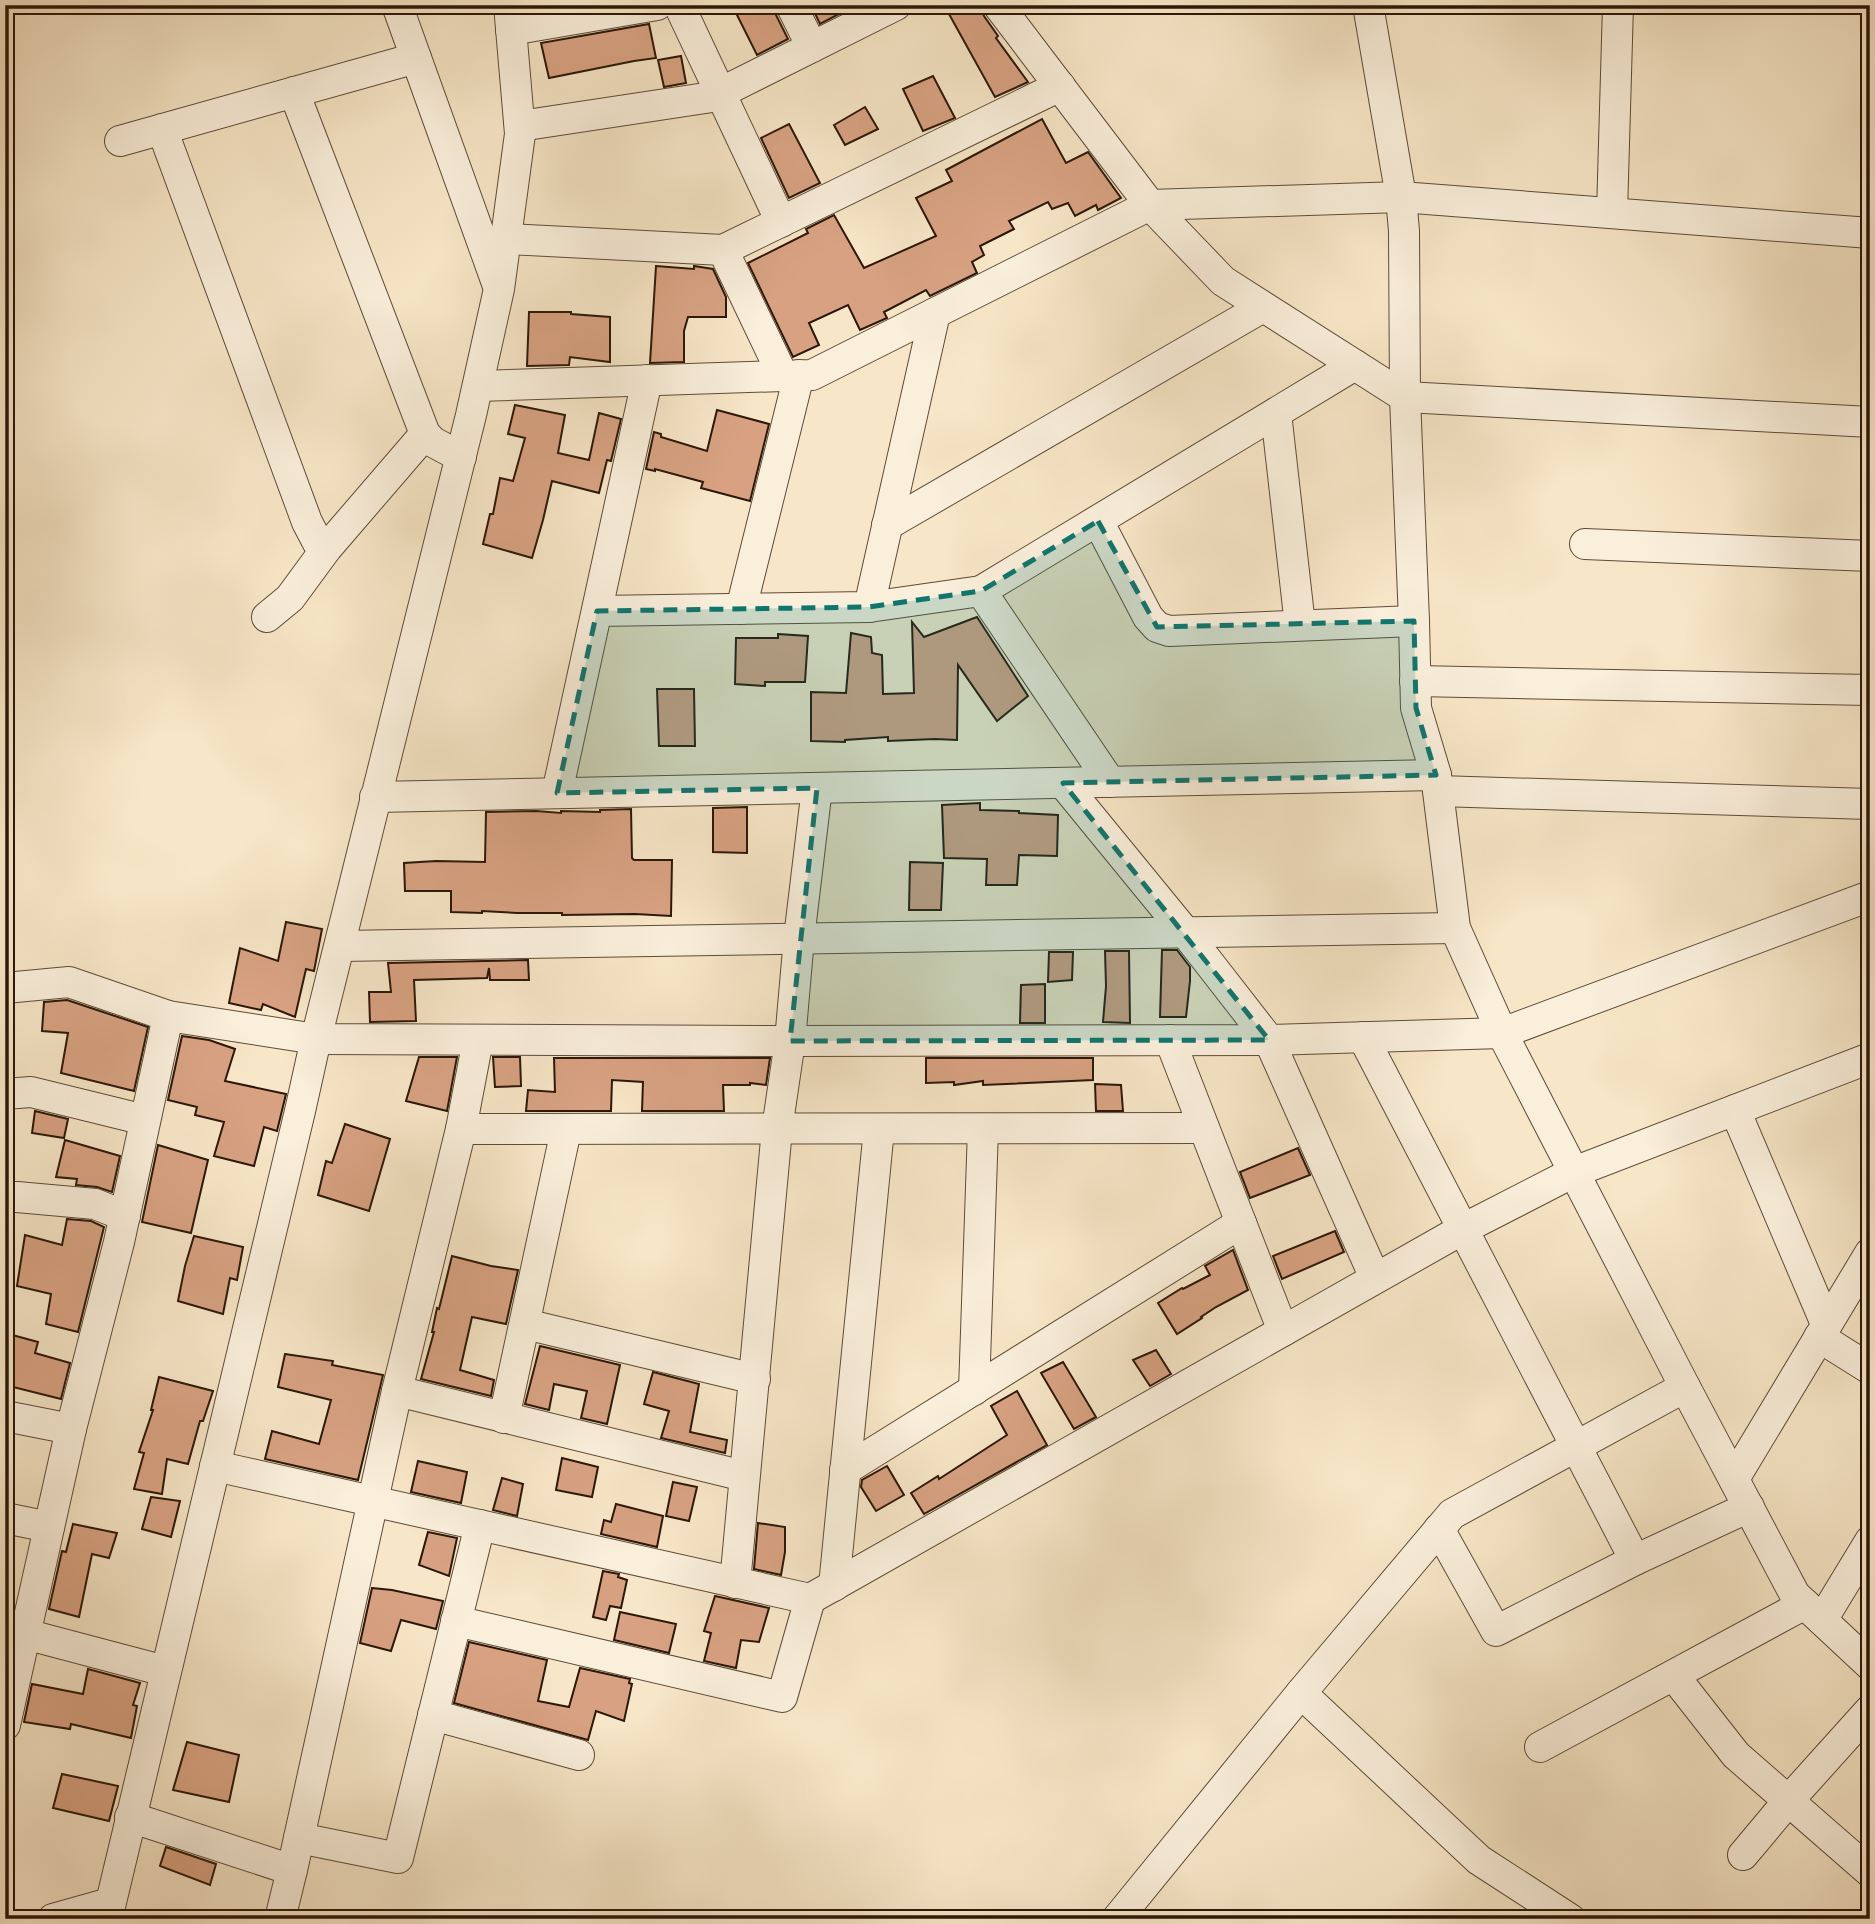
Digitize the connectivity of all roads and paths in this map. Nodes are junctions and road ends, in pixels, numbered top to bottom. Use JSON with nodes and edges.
{"nodes":[{"id":1,"x":397,"y":5,"type":"edge"},
{"id":2,"x":657,"y":5,"type":"edge"},
{"id":3,"x":679,"y":5,"type":"edge"},
{"id":4,"x":791,"y":5,"type":"edge"},
{"id":5,"x":896,"y":5,"type":"edge"},
{"id":6,"x":998,"y":5,"type":"edge"},
{"id":7,"x":1368,"y":5,"type":"edge"},
{"id":8,"x":1618,"y":5,"type":"edge"},
{"id":9,"x":510,"y":18,"type":"edge"},
{"id":10,"x":812,"y":47,"type":"junction"},
{"id":11,"x":416,"y":58,"type":"junction"},
{"id":12,"x":1060,"y":86,"type":"junction"},
{"id":13,"x":294,"y":92,"type":"junction"},
{"id":14,"x":720,"y":93,"type":"junction"},
{"id":15,"x":520,"y":126,"type":"junction"},
{"id":16,"x":162,"y":129,"type":"junction"},
{"id":17,"x":120,"y":141,"type":"dead end"},
{"id":18,"x":1401,"y":197,"type":"junction"},
{"id":19,"x":1150,"y":205,"type":"junction"},
{"id":20,"x":1612,"y":213,"type":"junction"},
{"id":21,"x":781,"y":222,"type":"junction"},
{"id":22,"x":1870,"y":233,"type":"edge"},
{"id":23,"x":506,"y":239,"type":"junction"},
{"id":24,"x":723,"y":250,"type":"junction"},
{"id":25,"x":499,"y":289,"type":"junction"},
{"id":26,"x":1263,"y":307,"type":"junction"},
{"id":27,"x":935,"y":313,"type":"junction"},
{"id":28,"x":1356,"y":365,"type":"junction"},
{"id":29,"x":791,"y":375,"type":"junction"},
{"id":30,"x":648,"y":380,"type":"junction"},
{"id":31,"x":478,"y":386,"type":"junction"},
{"id":32,"x":1405,"y":397,"type":"junction"},
{"id":33,"x":1276,"y":413,"type":"junction"},
{"id":34,"x":1870,"y":422,"type":"edge"},
{"id":35,"x":425,"y":434,"type":"junction"},
{"id":36,"x":461,"y":457,"type":"junction"},
{"id":37,"x":1098,"y":521,"type":"junction"},
{"id":38,"x":887,"y":525,"type":"junction"},
{"id":39,"x":1586,"y":544,"type":"dead end"},
{"id":40,"x":326,"y":549,"type":"junction"},
{"id":41,"x":1870,"y":556,"type":"edge"},
{"id":42,"x":981,"y":591,"type":"junction"},
{"id":43,"x":869,"y":607,"type":"junction"},
{"id":44,"x":741,"y":609,"type":"junction"},
{"id":45,"x":597,"y":611,"type":"junction"},
{"id":46,"x":267,"y":617,"type":"dead end"},
{"id":47,"x":1414,"y":621,"type":"junction"},
{"id":48,"x":1300,"y":625,"type":"junction"},
{"id":49,"x":1415,"y":681,"type":"junction"},
{"id":50,"x":1870,"y":690,"type":"edge"},
{"id":51,"x":1110,"y":782,"type":"junction"},
{"id":52,"x":1063,"y":783,"type":"junction"},
{"id":53,"x":1437,"y":783,"type":"junction"},
{"id":54,"x":817,"y":788,"type":"junction"},
{"id":55,"x":558,"y":793,"type":"junction"},
{"id":56,"x":375,"y":797,"type":"junction"},
{"id":57,"x":1870,"y":804,"type":"edge"},
{"id":58,"x":1870,"y":895,"type":"edge"},
{"id":59,"x":1455,"y":928,"type":"junction"},
{"id":60,"x":1185,"y":932,"type":"junction"},
{"id":61,"x":799,"y":939,"type":"junction"},
{"id":62,"x":340,"y":946,"type":"junction"},
{"id":63,"x":5,"y":988,"type":"edge"},
{"id":64,"x":167,"y":1016,"type":"junction"},
{"id":65,"x":1502,"y":1033,"type":"junction"},
{"id":66,"x":1363,"y":1037,"type":"junction"},
{"id":67,"x":316,"y":1039,"type":"junction"},
{"id":68,"x":478,"y":1040,"type":"junction"},
{"id":69,"x":1170,"y":1040,"type":"junction"},
{"id":70,"x":1269,"y":1040,"type":"junction"},
{"id":71,"x":790,"y":1041,"type":"junction"},
{"id":72,"x":1870,"y":1058,"type":"edge"},
{"id":73,"x":5,"y":1094,"type":"edge"},
{"id":74,"x":1735,"y":1110,"type":"junction"},
{"id":75,"x":145,"y":1120,"type":"junction"},
{"id":76,"x":1204,"y":1128,"type":"junction"},
{"id":77,"x":461,"y":1129,"type":"junction"},
{"id":78,"x":777,"y":1129,"type":"junction"},
{"id":79,"x":879,"y":1129,"type":"junction"},
{"id":80,"x":983,"y":1129,"type":"junction"},
{"id":81,"x":566,"y":1130,"type":"junction"},
{"id":82,"x":1574,"y":1172,"type":"junction"},
{"id":83,"x":5,"y":1198,"type":"edge"},
{"id":84,"x":125,"y":1216,"type":"junction"},
{"id":85,"x":1241,"y":1223,"type":"junction"},
{"id":86,"x":1463,"y":1229,"type":"junction"},
{"id":87,"x":1870,"y":1253,"type":"edge"},
{"id":88,"x":1375,"y":1278,"type":"junction"},
{"id":89,"x":525,"y":1324,"type":"junction"},
{"id":90,"x":1283,"y":1331,"type":"junction"},
{"id":91,"x":1822,"y":1331,"type":"junction"},
{"id":92,"x":1870,"y":1369,"type":"edge"},
{"id":93,"x":755,"y":1379,"type":"junction"},
{"id":94,"x":1685,"y":1387,"type":"junction"},
{"id":95,"x":974,"y":1390,"type":"junction"},
{"id":96,"x":397,"y":1391,"type":"junction"},
{"id":97,"x":5,"y":1416,"type":"edge"},
{"id":98,"x":504,"y":1418,"type":"junction"},
{"id":99,"x":71,"y":1429,"type":"junction"},
{"id":100,"x":1576,"y":1446,"type":"junction"},
{"id":101,"x":215,"y":1466,"type":"junction"},
{"id":102,"x":845,"y":1470,"type":"junction"},
{"id":103,"x":744,"y":1476,"type":"junction"},
{"id":104,"x":1734,"y":1479,"type":"junction"},
{"id":105,"x":372,"y":1501,"type":"junction"},
{"id":106,"x":1748,"y":1507,"type":"junction"},
{"id":107,"x":5,"y":1518,"type":"edge"},
{"id":108,"x":480,"y":1525,"type":"junction"},
{"id":109,"x":49,"y":1528,"type":"junction"},
{"id":110,"x":1439,"y":1529,"type":"junction"},
{"id":111,"x":1870,"y":1541,"type":"edge"},
{"id":112,"x":1635,"y":1560,"type":"junction"},
{"id":113,"x":735,"y":1583,"type":"junction"},
{"id":114,"x":822,"y":1593,"type":"junction"},
{"id":115,"x":1814,"y":1612,"type":"junction"},
{"id":116,"x":456,"y":1621,"type":"junction"},
{"id":117,"x":15,"y":1631,"type":"edge"},
{"id":118,"x":1870,"y":1665,"type":"edge"},
{"id":119,"x":165,"y":1671,"type":"junction"},
{"id":120,"x":1674,"y":1676,"type":"junction"},
{"id":121,"x":1301,"y":1693,"type":"junction"},
{"id":122,"x":1870,"y":1710,"type":"edge"},
{"id":123,"x":433,"y":1715,"type":"junction"},
{"id":124,"x":5,"y":1725,"type":"edge"},
{"id":125,"x":1540,"y":1747,"type":"dead end"},
{"id":126,"x":579,"y":1755,"type":"dead end"},
{"id":127,"x":1789,"y":1800,"type":"junction"},
{"id":128,"x":130,"y":1817,"type":"junction"},
{"id":129,"x":299,"y":1838,"type":"junction"},
{"id":130,"x":1742,"y":1855,"type":"dead end"},
{"id":131,"x":292,"y":1870,"type":"junction"},
{"id":132,"x":1870,"y":1872,"type":"edge"},
{"id":133,"x":108,"y":1911,"type":"edge"},
{"id":134,"x":53,"y":1919,"type":"edge"},
{"id":135,"x":280,"y":1919,"type":"edge"},
{"id":136,"x":1116,"y":1919,"type":"edge"},
{"id":137,"x":1570,"y":1919,"type":"edge"}],
"edges":[{"from":1,"to":11,"type":"street"},
{"from":2,"to":9,"type":"street"},
{"from":3,"to":14,"type":"street"},
{"from":4,"to":10,"type":"street"},
{"from":5,"to":10,"type":"street"},
{"from":6,"to":12,"type":"street"},
{"from":7,"to":18,"type":"street"},
{"from":8,"to":20,"type":"street"},
{"from":9,"to":15,"type":"street"},
{"from":10,"to":14,"type":"street"},
{"from":11,"to":13,"type":"street"},
{"from":11,"to":25,"type":"street"},
{"from":12,"to":19,"type":"street"},
{"from":12,"to":21,"type":"street"},
{"from":13,"to":16,"type":"street"},
{"from":13,"to":35,"type":"street"},
{"from":14,"to":15,"type":"street"},
{"from":14,"to":21,"type":"street"},
{"from":15,"to":23,"type":"street"},
{"from":16,"to":17,"type":"street"},
{"from":16,"to":40,"type":"street"},
{"from":18,"to":19,"type":"street"},
{"from":18,"to":20,"type":"street"},
{"from":18,"to":32,"type":"street"},
{"from":19,"to":26,"type":"street"},
{"from":19,"to":27,"type":"street"},
{"from":20,"to":22,"type":"street"},
{"from":21,"to":24,"type":"street"},
{"from":23,"to":24,"type":"street"},
{"from":23,"to":25,"type":"street"},
{"from":24,"to":29,"type":"street"},
{"from":25,"to":31,"type":"street"},
{"from":26,"to":28,"type":"street"},
{"from":26,"to":38,"type":"street"},
{"from":27,"to":29,"type":"street"},
{"from":27,"to":38,"type":"street"},
{"from":28,"to":32,"type":"street"},
{"from":28,"to":33,"type":"street"},
{"from":29,"to":30,"type":"street"},
{"from":29,"to":44,"type":"street"},
{"from":30,"to":31,"type":"street"},
{"from":30,"to":45,"type":"street"},
{"from":31,"to":36,"type":"street"},
{"from":32,"to":34,"type":"street"},
{"from":32,"to":47,"type":"street"},
{"from":33,"to":37,"type":"street"},
{"from":33,"to":48,"type":"street"},
{"from":35,"to":36,"type":"street"},
{"from":35,"to":40,"type":"street"},
{"from":36,"to":56,"type":"street"},
{"from":37,"to":42,"type":"street"},
{"from":37,"to":48,"type":"street"},
{"from":38,"to":43,"type":"street"},
{"from":39,"to":41,"type":"street"},
{"from":40,"to":46,"type":"street"},
{"from":42,"to":43,"type":"street"},
{"from":42,"to":51,"type":"street"},
{"from":43,"to":44,"type":"street"},
{"from":44,"to":45,"type":"street"},
{"from":45,"to":55,"type":"street"},
{"from":47,"to":48,"type":"street"},
{"from":47,"to":49,"type":"street"},
{"from":49,"to":50,"type":"street"},
{"from":49,"to":53,"type":"street"},
{"from":51,"to":52,"type":"street"},
{"from":51,"to":53,"type":"street"},
{"from":52,"to":54,"type":"street"},
{"from":52,"to":60,"type":"street"},
{"from":53,"to":57,"type":"street"},
{"from":53,"to":59,"type":"street"},
{"from":54,"to":55,"type":"street"},
{"from":54,"to":61,"type":"street"},
{"from":55,"to":56,"type":"street"},
{"from":56,"to":62,"type":"street"},
{"from":58,"to":65,"type":"street"},
{"from":59,"to":60,"type":"street"},
{"from":59,"to":65,"type":"street"},
{"from":60,"to":61,"type":"street"},
{"from":60,"to":70,"type":"street"},
{"from":61,"to":62,"type":"street"},
{"from":61,"to":71,"type":"street"},
{"from":62,"to":67,"type":"street"},
{"from":63,"to":64,"type":"street"},
{"from":64,"to":67,"type":"street"},
{"from":64,"to":75,"type":"street"},
{"from":65,"to":66,"type":"street"},
{"from":65,"to":82,"type":"street"},
{"from":66,"to":70,"type":"street"},
{"from":66,"to":86,"type":"street"},
{"from":67,"to":68,"type":"street"},
{"from":67,"to":101,"type":"street"},
{"from":68,"to":71,"type":"street"},
{"from":68,"to":77,"type":"street"},
{"from":69,"to":70,"type":"street"},
{"from":69,"to":71,"type":"street"},
{"from":69,"to":76,"type":"street"},
{"from":70,"to":88,"type":"street"},
{"from":71,"to":78,"type":"street"},
{"from":72,"to":74,"type":"street"},
{"from":73,"to":75,"type":"street"},
{"from":74,"to":82,"type":"street"},
{"from":74,"to":91,"type":"street"},
{"from":75,"to":84,"type":"street"},
{"from":76,"to":80,"type":"street"},
{"from":76,"to":85,"type":"street"},
{"from":77,"to":81,"type":"street"},
{"from":77,"to":96,"type":"street"},
{"from":78,"to":79,"type":"street"},
{"from":78,"to":81,"type":"street"},
{"from":78,"to":93,"type":"street"},
{"from":79,"to":80,"type":"street"},
{"from":79,"to":102,"type":"street"},
{"from":80,"to":95,"type":"street"},
{"from":81,"to":89,"type":"street"},
{"from":82,"to":86,"type":"street"},
{"from":82,"to":94,"type":"street"},
{"from":83,"to":84,"type":"street"},
{"from":84,"to":99,"type":"street"},
{"from":85,"to":90,"type":"street"},
{"from":85,"to":95,"type":"street"},
{"from":86,"to":88,"type":"street"},
{"from":86,"to":100,"type":"street"},
{"from":87,"to":91,"type":"street"},
{"from":88,"to":90,"type":"street"},
{"from":89,"to":93,"type":"street"},
{"from":89,"to":98,"type":"street"},
{"from":90,"to":114,"type":"street"},
{"from":91,"to":92,"type":"street"},
{"from":91,"to":104,"type":"street"},
{"from":93,"to":103,"type":"street"},
{"from":94,"to":100,"type":"street"},
{"from":94,"to":104,"type":"street"},
{"from":95,"to":102,"type":"street"},
{"from":96,"to":98,"type":"street"},
{"from":96,"to":105,"type":"street"},
{"from":97,"to":99,"type":"street"},
{"from":98,"to":103,"type":"street"},
{"from":99,"to":109,"type":"street"},
{"from":100,"to":110,"type":"street"},
{"from":100,"to":112,"type":"street"},
{"from":101,"to":105,"type":"street"},
{"from":101,"to":119,"type":"street"},
{"from":102,"to":114,"type":"street"},
{"from":103,"to":113,"type":"street"},
{"from":104,"to":106,"type":"street"},
{"from":105,"to":108,"type":"street"},
{"from":105,"to":129,"type":"street"},
{"from":106,"to":112,"type":"street"},
{"from":106,"to":115,"type":"street"},
{"from":107,"to":109,"type":"street"},
{"from":108,"to":113,"type":"street"},
{"from":108,"to":116,"type":"street"},
{"from":109,"to":117,"type":"street"},
{"from":110,"to":112,"type":"street"},
{"from":110,"to":121,"type":"street"},
{"from":111,"to":115,"type":"street"},
{"from":113,"to":114,"type":"street"},
{"from":114,"to":116,"type":"street"},
{"from":115,"to":118,"type":"street"},
{"from":115,"to":120,"type":"street"},
{"from":116,"to":123,"type":"street"},
{"from":117,"to":119,"type":"street"},
{"from":117,"to":124,"type":"street"},
{"from":119,"to":128,"type":"street"},
{"from":120,"to":125,"type":"street"},
{"from":120,"to":127,"type":"street"},
{"from":121,"to":136,"type":"street"},
{"from":121,"to":137,"type":"street"},
{"from":122,"to":127,"type":"street"},
{"from":123,"to":126,"type":"street"},
{"from":123,"to":129,"type":"street"},
{"from":127,"to":130,"type":"street"},
{"from":127,"to":132,"type":"street"},
{"from":128,"to":131,"type":"street"},
{"from":128,"to":133,"type":"street"},
{"from":129,"to":131,"type":"street"},
{"from":131,"to":135,"type":"street"},
{"from":133,"to":134,"type":"street"}]}
